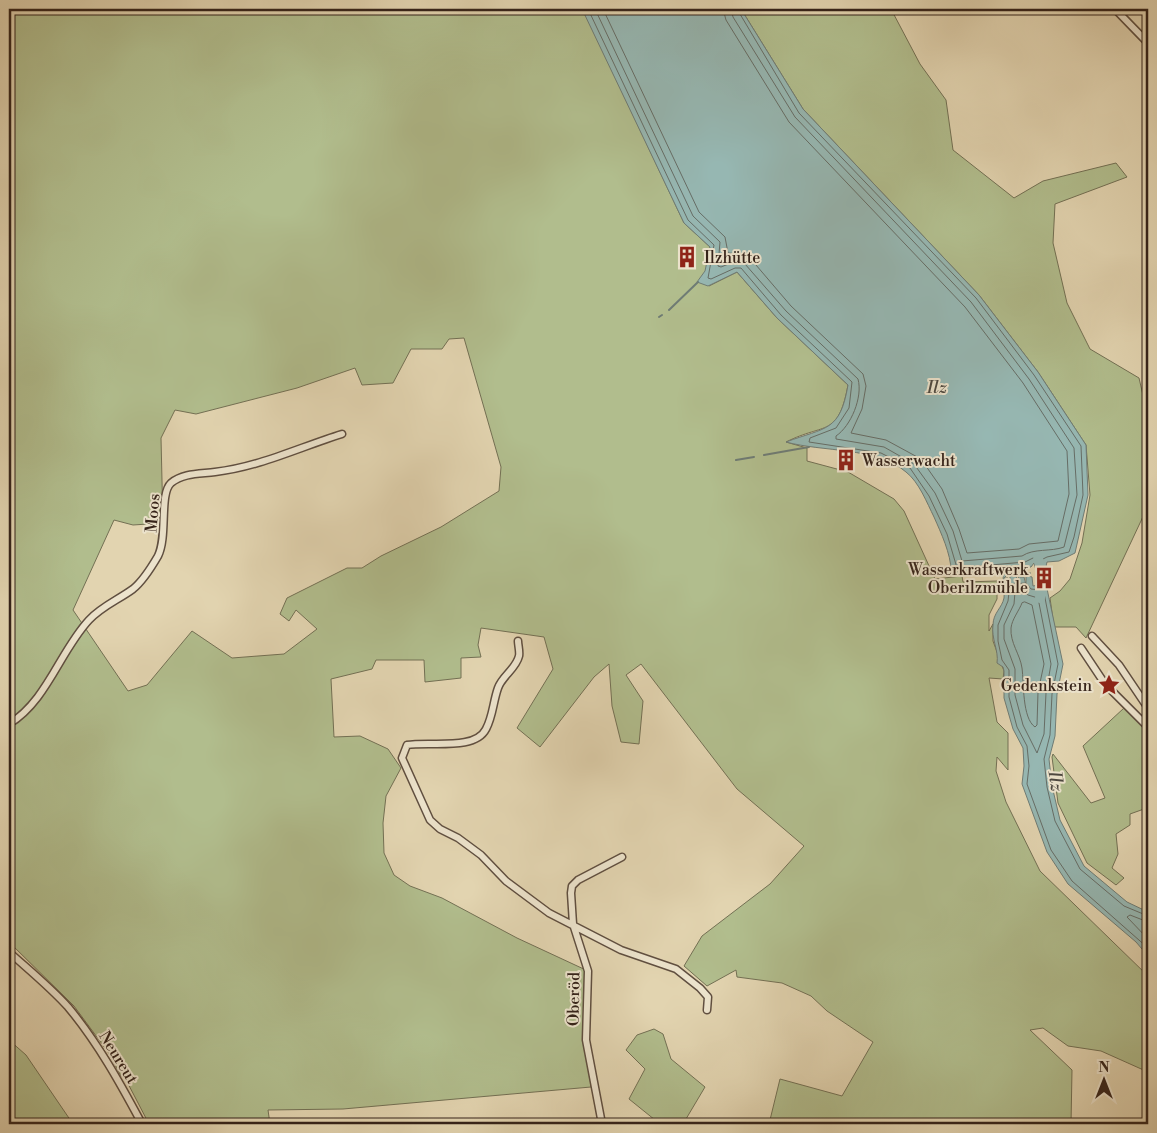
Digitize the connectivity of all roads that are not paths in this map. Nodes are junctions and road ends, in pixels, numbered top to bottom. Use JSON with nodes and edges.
{"nodes":[{"id":1,"x":1115,"y":9,"type":"edge"},
{"id":2,"x":1148,"y":43,"type":"edge"},
{"id":3,"x":342,"y":434,"type":"dead end"},
{"id":4,"x":1092,"y":636,"type":"dead end"},
{"id":5,"x":518,"y":641,"type":"dead end"},
{"id":6,"x":1081,"y":648,"type":"dead end"},
{"id":7,"x":1148,"y":708,"type":"edge"},
{"id":8,"x":9,"y":724,"type":"edge"},
{"id":9,"x":1148,"y":727,"type":"edge"},
{"id":10,"x":622,"y":857,"type":"dead end"},
{"id":11,"x":573,"y":924,"type":"junction"},
{"id":12,"x":9,"y":952,"type":"edge"},
{"id":13,"x":707,"y":1010,"type":"dead end"},
{"id":14,"x":142,"y":1124,"type":"edge"},
{"id":15,"x":602,"y":1124,"type":"edge"}],
"edges":[{"from":1,"to":2,"type":"street"},
{"from":3,"to":8,"type":"street","name":"Moos"},
{"from":4,"to":7,"type":"street"},
{"from":5,"to":11,"type":"street"},
{"from":6,"to":9,"type":"street"},
{"from":10,"to":11,"type":"street","name":"Oberöd"},
{"from":11,"to":13,"type":"street"},
{"from":11,"to":15,"type":"street","name":"Oberöd"},
{"from":12,"to":14,"type":"street","name":"Neureut"}]}
